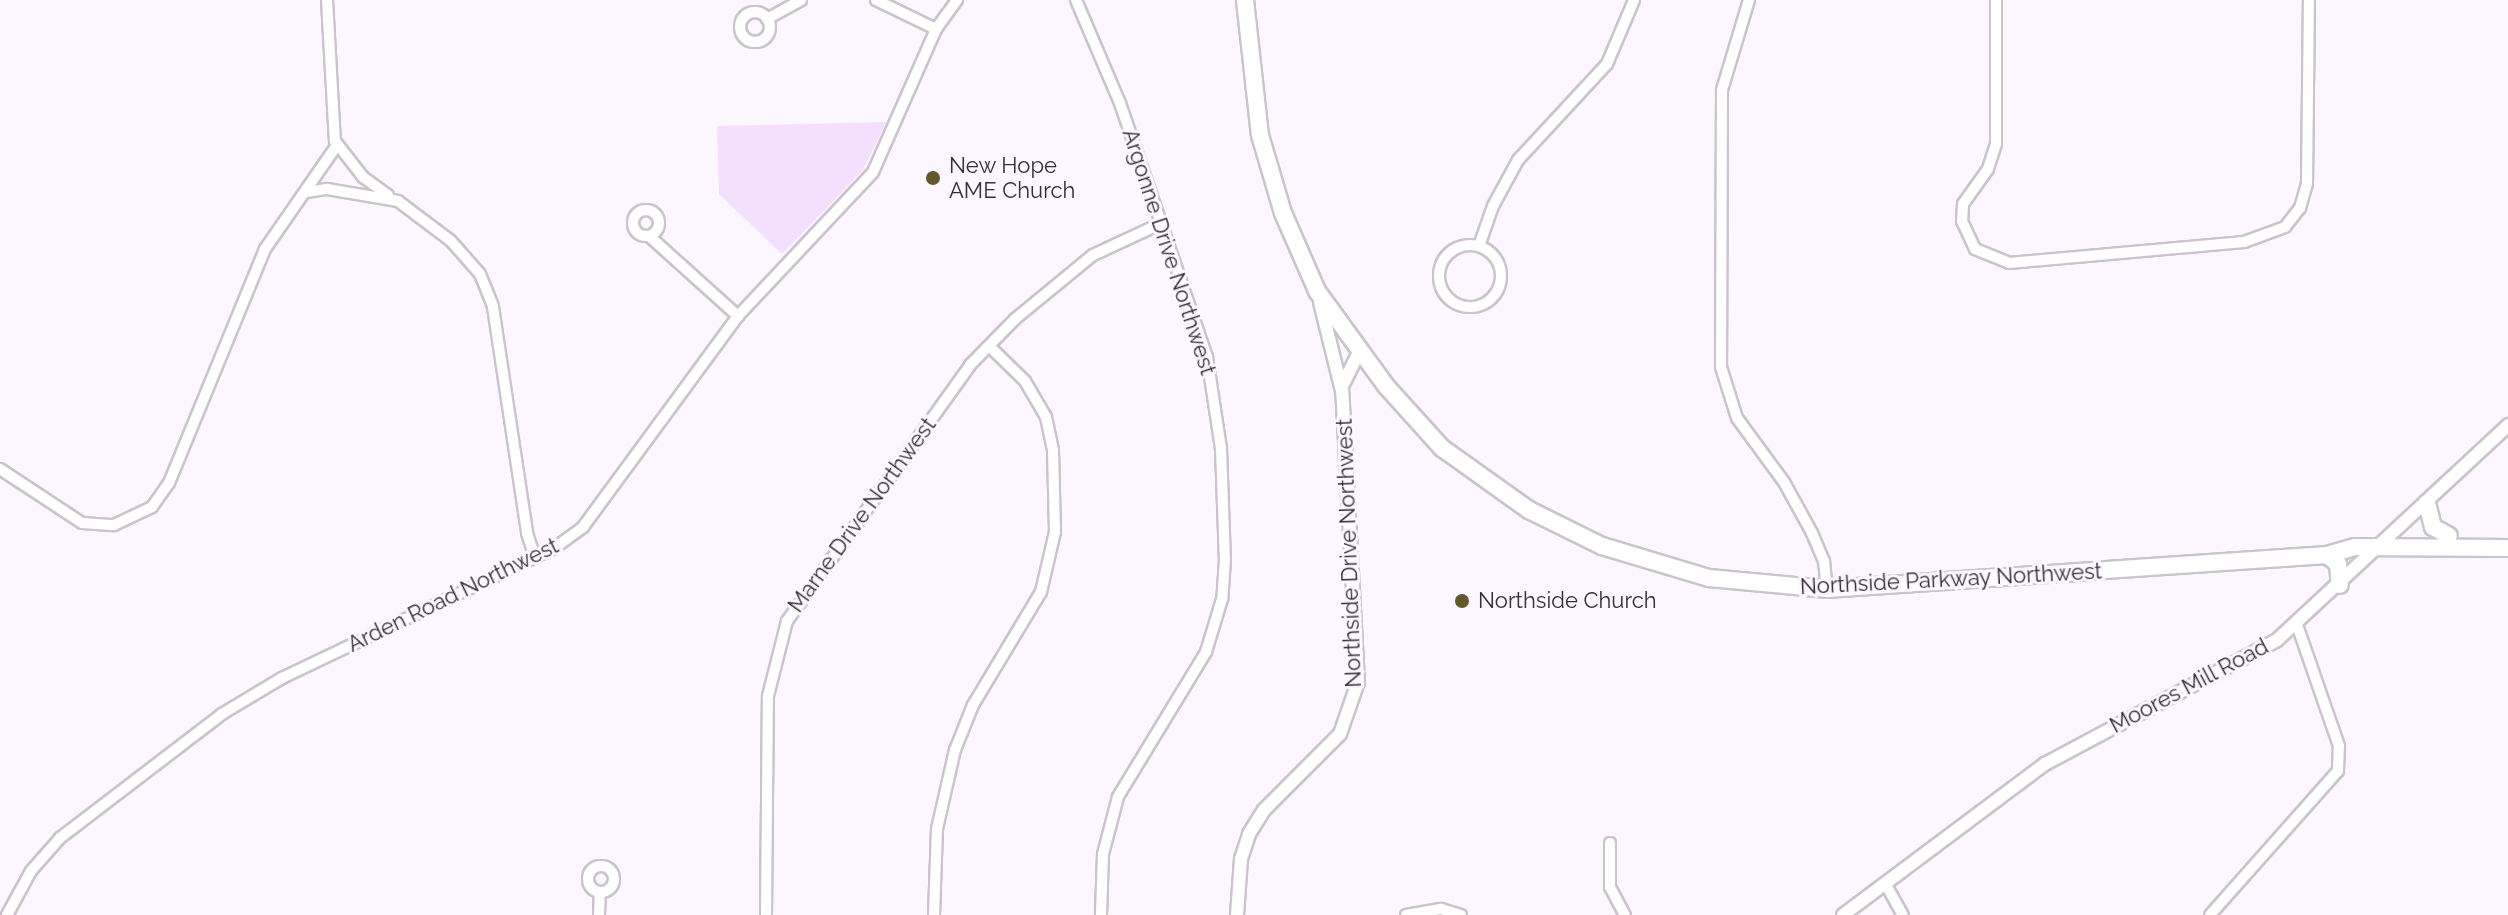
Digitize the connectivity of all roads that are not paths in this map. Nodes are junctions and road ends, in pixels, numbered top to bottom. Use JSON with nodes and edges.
{"nodes":[{"id":1,"x":327,"y":0,"type":"edge"},
{"id":2,"x":801,"y":0,"type":"edge"},
{"id":3,"x":876,"y":0,"type":"edge"},
{"id":4,"x":957,"y":0,"type":"edge"},
{"id":5,"x":1076,"y":0,"type":"edge"},
{"id":6,"x":1245,"y":0,"type":"edge"},
{"id":7,"x":1634,"y":0,"type":"edge"},
{"id":8,"x":1749,"y":0,"type":"edge"},
{"id":9,"x":1996,"y":0,"type":"edge"},
{"id":10,"x":2309,"y":0,"type":"edge"},
{"id":11,"x":767,"y":19,"type":"dead end"},
{"id":12,"x":936,"y":29,"type":"junction"},
{"id":13,"x":337,"y":145,"type":"junction"},
{"id":14,"x":304,"y":193,"type":"junction"},
{"id":15,"x":398,"y":201,"type":"junction"},
{"id":16,"x":1162,"y":223,"type":"junction"},
{"id":17,"x":649,"y":236,"type":"dead end"},
{"id":18,"x":1479,"y":246,"type":"junction"},
{"id":19,"x":1317,"y":291,"type":"junction"},
{"id":20,"x":738,"y":316,"type":"junction"},
{"id":21,"x":989,"y":346,"type":"junction"},
{"id":22,"x":1357,"y":349,"type":"junction"},
{"id":23,"x":1338,"y":369,"type":"junction"},
{"id":24,"x":1342,"y":391,"type":"junction"},
{"id":25,"x":2508,"y":425,"type":"edge"},
{"id":26,"x":0,"y":469,"type":"edge"},
{"id":27,"x":2427,"y":503,"type":"junction"},
{"id":28,"x":2449,"y":536,"type":"junction"},
{"id":29,"x":2508,"y":538,"type":"edge"},
{"id":30,"x":2384,"y":545,"type":"junction"},
{"id":31,"x":2355,"y":547,"type":"junction"},
{"id":32,"x":2508,"y":548,"type":"edge"},
{"id":33,"x":2327,"y":555,"type":"junction"},
{"id":34,"x":535,"y":558,"type":"junction"},
{"id":35,"x":1826,"y":584,"type":"junction"},
{"id":36,"x":2340,"y":585,"type":"junction"},
{"id":37,"x":2297,"y":625,"type":"junction"},
{"id":38,"x":1610,"y":843,"type":"dead end"},
{"id":39,"x":1885,"y":883,"type":"junction"},
{"id":40,"x":600,"y":892,"type":"dead end"},
{"id":41,"x":7,"y":915,"type":"edge"},
{"id":42,"x":599,"y":915,"type":"edge"},
{"id":43,"x":766,"y":915,"type":"edge"},
{"id":44,"x":934,"y":915,"type":"edge"},
{"id":45,"x":1101,"y":915,"type":"edge"},
{"id":46,"x":1237,"y":915,"type":"edge"},
{"id":47,"x":1406,"y":915,"type":"edge"},
{"id":48,"x":1461,"y":915,"type":"edge"},
{"id":49,"x":1625,"y":915,"type":"edge"},
{"id":50,"x":1843,"y":915,"type":"edge"},
{"id":51,"x":1903,"y":915,"type":"edge"},
{"id":52,"x":2210,"y":915,"type":"edge"}],
"edges":[{"from":1,"to":13,"type":"street"},
{"from":2,"to":11,"type":"street"},
{"from":3,"to":12,"type":"street"},
{"from":4,"to":12,"type":"street","name":"Arden Road Northwest"},
{"from":5,"to":16,"type":"street","name":"Argonne Drive Northwest"},
{"from":6,"to":19,"type":"main road","name":"Northside Drive Northwest"},
{"from":7,"to":18,"type":"street"},
{"from":8,"to":35,"type":"street"},
{"from":9,"to":10,"type":"street"},
{"from":12,"to":20,"type":"street","name":"Arden Road Northwest"},
{"from":13,"to":14,"type":"street"},
{"from":13,"to":15,"type":"street"},
{"from":14,"to":15,"type":"street"},
{"from":14,"to":26,"type":"street"},
{"from":15,"to":34,"type":"street"},
{"from":16,"to":21,"type":"street","name":"Marne Drive Northwest"},
{"from":16,"to":45,"type":"street","name":"Argonne Drive Northwest"},
{"from":17,"to":20,"type":"street"},
{"from":18,"to":18,"type":"street"},
{"from":19,"to":22,"type":"main road","name":"Northside Drive Northwest"},
{"from":19,"to":23,"type":"street","name":"Northside Drive Northwest"},
{"from":20,"to":34,"type":"street","name":"Arden Road Northwest"},
{"from":21,"to":43,"type":"street","name":"Marne Drive Northwest"},
{"from":21,"to":44,"type":"street"},
{"from":22,"to":23,"type":"street"},
{"from":22,"to":24,"type":"street","name":"Northside Drive Northwest"},
{"from":22,"to":35,"type":"main road","name":"Northside Parkway Northwest"},
{"from":23,"to":24,"type":"street","name":"Northside Drive Northwest"},
{"from":24,"to":46,"type":"street","name":"Northside Drive Northwest"},
{"from":25,"to":27,"type":"street","name":"Moores Mill Road"},
{"from":27,"to":28,"type":"main road"},
{"from":27,"to":30,"type":"street","name":"Moores Mill Road"},
{"from":28,"to":29,"type":"main road","name":"Northside Parkway Northwest"},
{"from":28,"to":30,"type":"main road","name":"Northside Parkway Northwest"},
{"from":30,"to":31,"type":"main road","name":"Northside Parkway Northwest"},
{"from":30,"to":32,"type":"main road","name":"Northside Parkway Northwest"},
{"from":30,"to":36,"type":"street","name":"Moores Mill Road"},
{"from":31,"to":33,"type":"main road","name":"Northside Parkway Northwest"},
{"from":31,"to":35,"type":"main road","name":"Northside Parkway Northwest"},
{"from":33,"to":35,"type":"main road","name":"Northside Parkway Northwest"},
{"from":33,"to":36,"type":"main road"},
{"from":34,"to":41,"type":"street","name":"Arden Road Northwest"},
{"from":36,"to":37,"type":"street","name":"Moores Mill Road"},
{"from":37,"to":39,"type":"street","name":"Moores Mill Road"},
{"from":37,"to":52,"type":"street"},
{"from":38,"to":49,"type":"street"},
{"from":39,"to":50,"type":"street","name":"Moores Mill Road"},
{"from":39,"to":51,"type":"street"},
{"from":40,"to":42,"type":"street"},
{"from":47,"to":48,"type":"street"}]}
